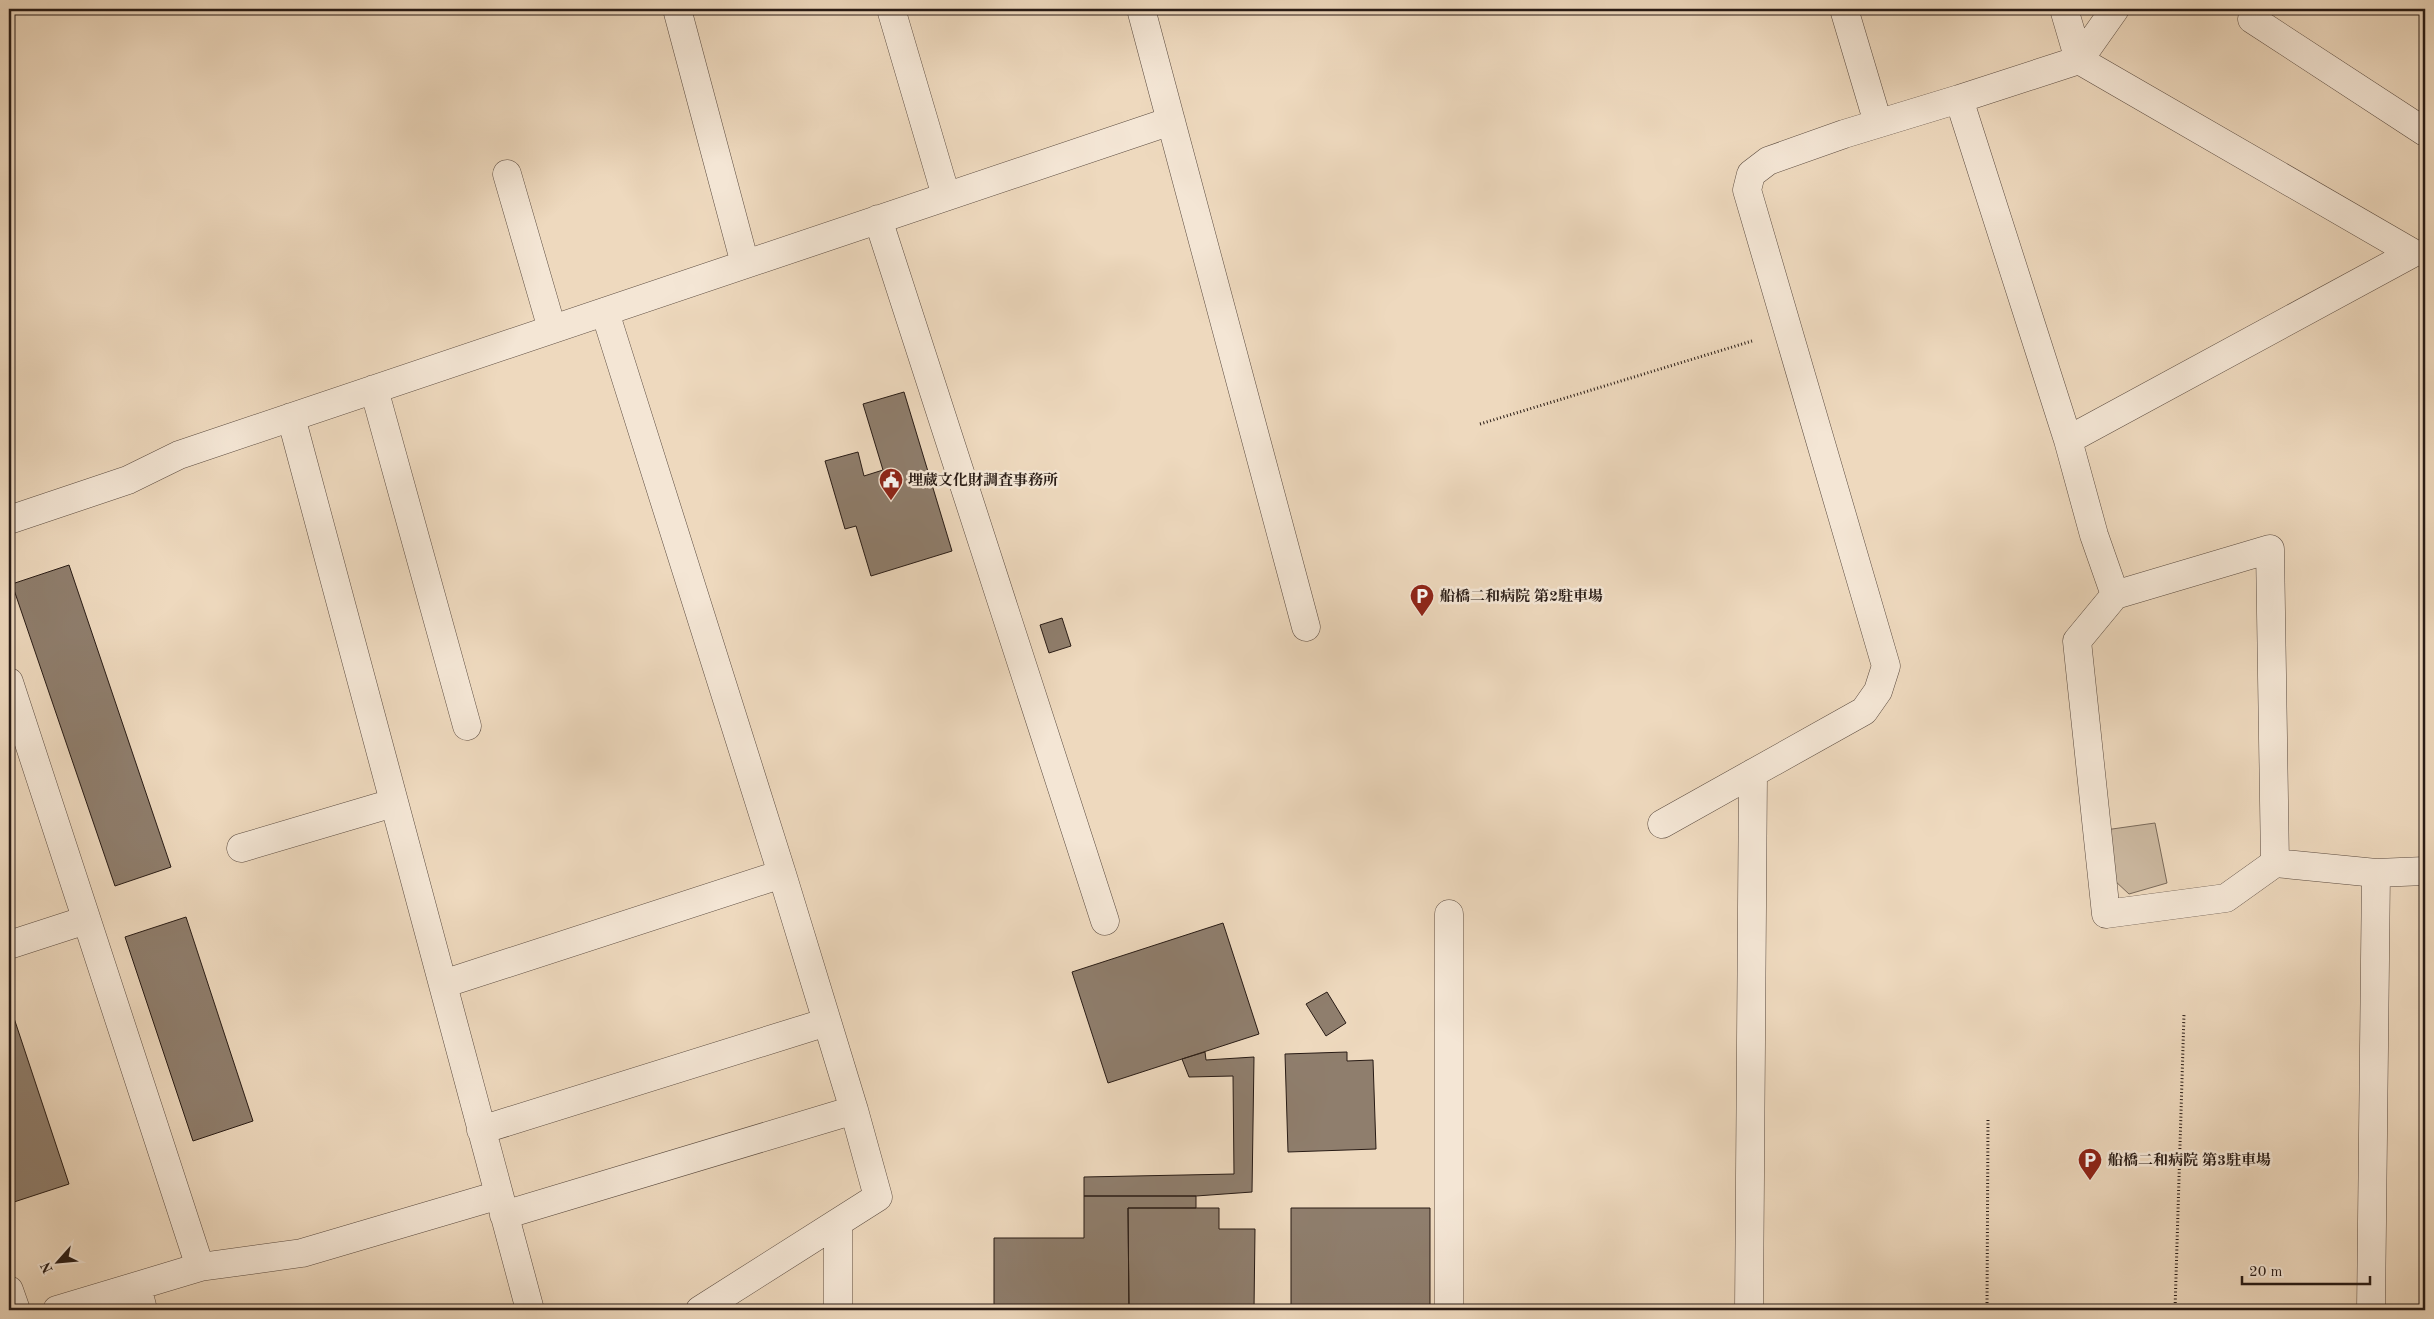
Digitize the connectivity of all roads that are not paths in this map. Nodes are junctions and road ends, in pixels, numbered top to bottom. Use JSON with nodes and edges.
{"nodes":[{"id":1,"x":677,"y":9,"type":"edge"},
{"id":2,"x":891,"y":9,"type":"edge"},
{"id":3,"x":1141,"y":9,"type":"edge"},
{"id":4,"x":1844,"y":9,"type":"edge"},
{"id":5,"x":2064,"y":9,"type":"edge"},
{"id":6,"x":2115,"y":9,"type":"edge"},
{"id":7,"x":2258,"y":9,"type":"edge"},
{"id":8,"x":2079,"y":60,"type":"junction"},
{"id":9,"x":1959,"y":99,"type":"junction"},
{"id":10,"x":1171,"y":120,"type":"junction"},
{"id":11,"x":1878,"y":124,"type":"junction"},
{"id":12,"x":2425,"y":132,"type":"edge"},
{"id":13,"x":507,"y":174,"type":"dead end"},
{"id":14,"x":946,"y":196,"type":"junction"},
{"id":15,"x":878,"y":219,"type":"junction"},
{"id":16,"x":745,"y":264,"type":"junction"},
{"id":17,"x":604,"y":312,"type":"junction"},
{"id":18,"x":552,"y":329,"type":"junction"},
{"id":19,"x":374,"y":389,"type":"junction"},
{"id":20,"x":291,"y":417,"type":"junction"},
{"id":21,"x":2068,"y":440,"type":"junction"},
{"id":22,"x":9,"y":520,"type":"edge"},
{"id":23,"x":2116,"y":595,"type":"junction"},
{"id":24,"x":1306,"y":627,"type":"dead end"},
{"id":25,"x":9,"y":682,"type":"edge"},
{"id":26,"x":467,"y":726,"type":"dead end"},
{"id":27,"x":1753,"y":773,"type":"junction"},
{"id":28,"x":393,"y":803,"type":"junction"},
{"id":29,"x":1662,"y":824,"type":"dead end"},
{"id":30,"x":241,"y":848,"type":"dead end"},
{"id":31,"x":2275,"y":863,"type":"junction"},
{"id":32,"x":2425,"y":871,"type":"edge"},
{"id":33,"x":2376,"y":873,"type":"junction"},
{"id":34,"x":782,"y":874,"type":"junction"},
{"id":35,"x":1449,"y":914,"type":"dead end"},
{"id":36,"x":86,"y":920,"type":"junction"},
{"id":37,"x":1105,"y":921,"type":"dead end"},
{"id":38,"x":9,"y":945,"type":"edge"},
{"id":39,"x":443,"y":984,"type":"junction"},
{"id":40,"x":827,"y":1022,"type":"junction"},
{"id":41,"x":854,"y":1110,"type":"junction"},
{"id":42,"x":482,"y":1130,"type":"junction"},
{"id":43,"x":501,"y":1205,"type":"junction"},
{"id":44,"x":838,"y":1224,"type":"junction"},
{"id":45,"x":200,"y":1266,"type":"junction"},
{"id":46,"x":9,"y":1290,"type":"edge"},
{"id":47,"x":140,"y":1298,"type":"edge"},
{"id":48,"x":16,"y":1310,"type":"edge"},
{"id":49,"x":57,"y":1310,"type":"edge"},
{"id":50,"x":530,"y":1310,"type":"edge"},
{"id":51,"x":700,"y":1310,"type":"edge"},
{"id":52,"x":838,"y":1310,"type":"edge"},
{"id":53,"x":1449,"y":1310,"type":"edge"},
{"id":54,"x":1749,"y":1310,"type":"edge"},
{"id":55,"x":2371,"y":1310,"type":"edge"}],
"edges":[{"from":1,"to":16,"type":"street"},
{"from":2,"to":14,"type":"street"},
{"from":3,"to":10,"type":"street"},
{"from":4,"to":11,"type":"street"},
{"from":5,"to":8,"type":"street"},
{"from":6,"to":8,"type":"street"},
{"from":7,"to":12,"type":"street"},
{"from":8,"to":9,"type":"street"},
{"from":8,"to":21,"type":"street"},
{"from":9,"to":11,"type":"street"},
{"from":9,"to":21,"type":"street"},
{"from":10,"to":14,"type":"street"},
{"from":10,"to":24,"type":"street"},
{"from":11,"to":27,"type":"street"},
{"from":13,"to":18,"type":"street"},
{"from":14,"to":15,"type":"street"},
{"from":15,"to":16,"type":"street"},
{"from":15,"to":37,"type":"street"},
{"from":16,"to":17,"type":"street"},
{"from":17,"to":18,"type":"street"},
{"from":17,"to":34,"type":"street"},
{"from":18,"to":19,"type":"street"},
{"from":19,"to":20,"type":"street"},
{"from":19,"to":26,"type":"street"},
{"from":20,"to":22,"type":"street"},
{"from":20,"to":28,"type":"street"},
{"from":21,"to":23,"type":"street"},
{"from":23,"to":31,"type":"street"},
{"from":23,"to":31,"type":"street"},
{"from":25,"to":36,"type":"street"},
{"from":27,"to":29,"type":"street"},
{"from":27,"to":54,"type":"street"},
{"from":28,"to":30,"type":"street"},
{"from":28,"to":39,"type":"street"},
{"from":31,"to":33,"type":"street"},
{"from":32,"to":33,"type":"street"},
{"from":33,"to":55,"type":"street"},
{"from":34,"to":39,"type":"street"},
{"from":34,"to":40,"type":"street"},
{"from":35,"to":53,"type":"street"},
{"from":36,"to":38,"type":"street"},
{"from":36,"to":45,"type":"street"},
{"from":39,"to":42,"type":"street"},
{"from":40,"to":41,"type":"street"},
{"from":40,"to":42,"type":"street"},
{"from":41,"to":43,"type":"street"},
{"from":41,"to":44,"type":"street"},
{"from":42,"to":43,"type":"street"},
{"from":43,"to":45,"type":"street"},
{"from":43,"to":50,"type":"street"},
{"from":44,"to":51,"type":"street"},
{"from":44,"to":52,"type":"street"},
{"from":45,"to":47,"type":"street"},
{"from":46,"to":48,"type":"street"},
{"from":47,"to":49,"type":"street"}]}
